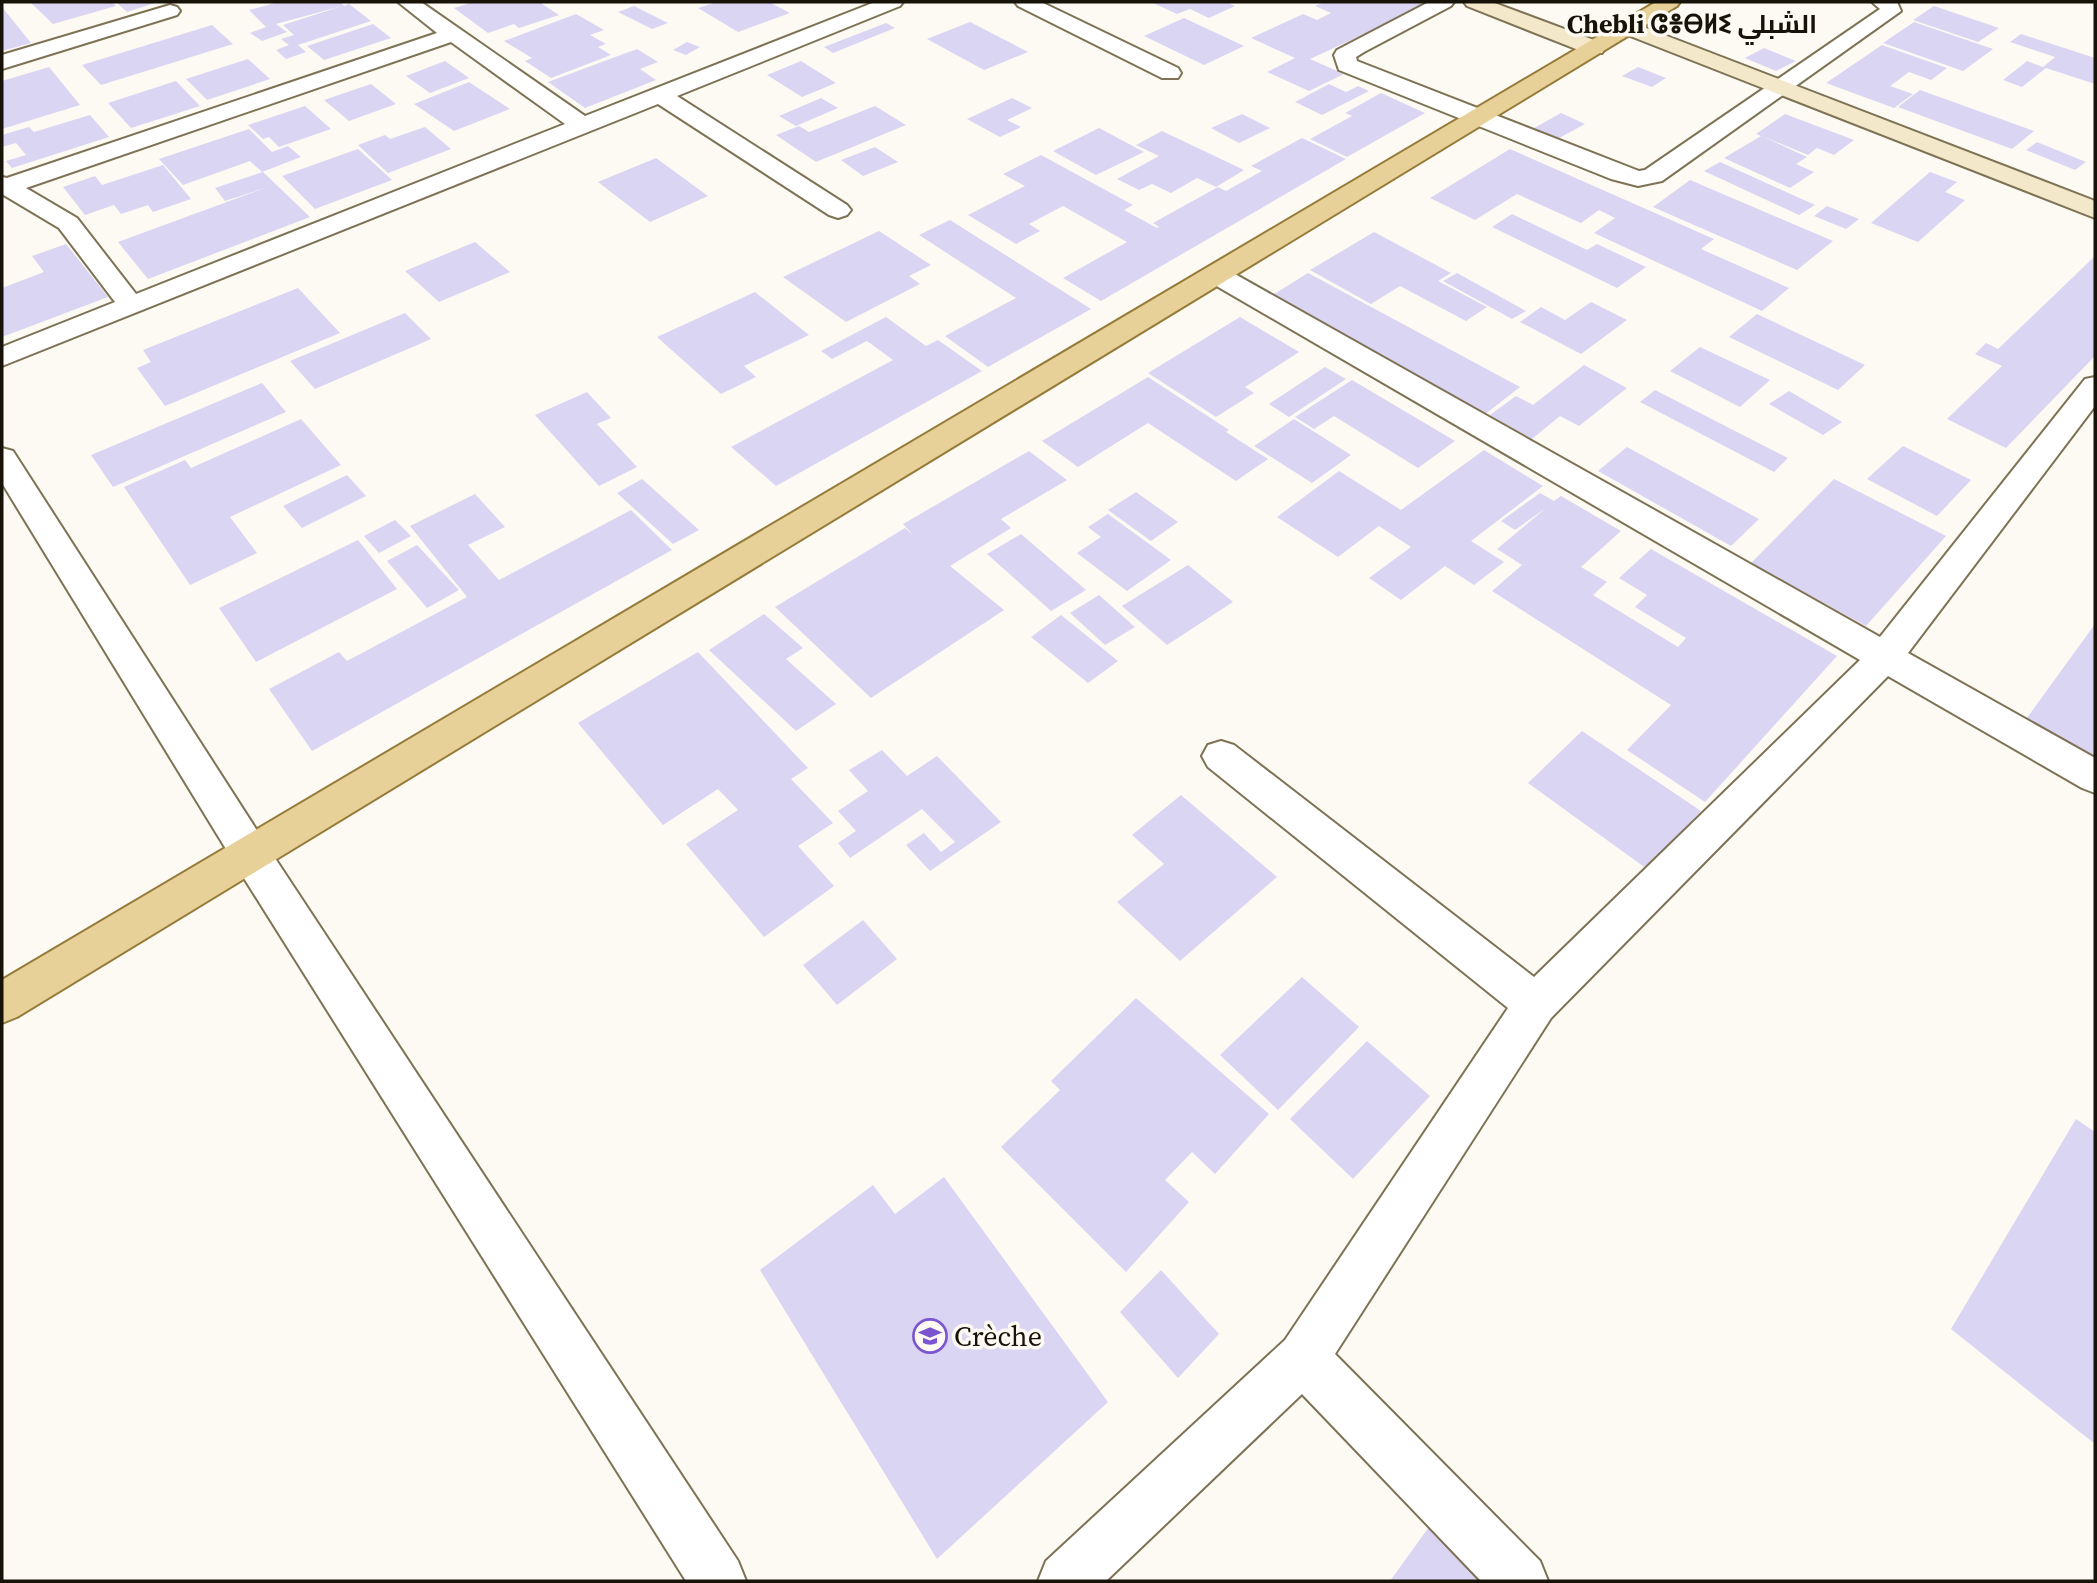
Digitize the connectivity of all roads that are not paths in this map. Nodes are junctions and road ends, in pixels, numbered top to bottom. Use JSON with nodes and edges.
{"nodes":[{"id":1,"x":408,"y":2,"type":"edge"},
{"id":2,"x":893,"y":2,"type":"edge"},
{"id":3,"x":1025,"y":2,"type":"edge"},
{"id":4,"x":1444,"y":2,"type":"edge"},
{"id":5,"x":1474,"y":2,"type":"edge"},
{"id":6,"x":1882,"y":2,"type":"edge"},
{"id":7,"x":170,"y":11,"type":"dead end"},
{"id":8,"x":1645,"y":12,"type":"edge"},
{"id":9,"x":454,"y":34,"type":"junction"},
{"id":10,"x":1594,"y":48,"type":"junction"},
{"id":11,"x":2,"y":62,"type":"edge"},
{"id":12,"x":1170,"y":73,"type":"dead end"},
{"id":13,"x":1785,"y":87,"type":"junction"},
{"id":14,"x":660,"y":95,"type":"junction"},
{"id":15,"x":1477,"y":118,"type":"junction"},
{"id":16,"x":583,"y":126,"type":"junction"},
{"id":17,"x":3,"y":186,"type":"edge"},
{"id":18,"x":838,"y":210,"type":"dead end"},
{"id":19,"x":2095,"y":210,"type":"edge"},
{"id":20,"x":1217,"y":275,"type":"junction"},
{"id":21,"x":130,"y":304,"type":"junction"},
{"id":22,"x":2,"y":357,"type":"edge"},
{"id":23,"x":2095,"y":386,"type":"edge"},
{"id":24,"x":2,"y":458,"type":"edge"},
{"id":25,"x":1885,"y":657,"type":"junction"},
{"id":26,"x":1221,"y":756,"type":"dead end"},
{"id":27,"x":2095,"y":777,"type":"edge"},
{"id":28,"x":251,"y":855,"type":"junction"},
{"id":29,"x":2,"y":1003,"type":"edge"},
{"id":30,"x":1536,"y":1004,"type":"junction"},
{"id":31,"x":1303,"y":1358,"type":"junction"},
{"id":32,"x":718,"y":1581,"type":"edge"},
{"id":33,"x":1066,"y":1581,"type":"edge"},
{"id":34,"x":1520,"y":1581,"type":"edge"}],
"edges":[{"from":1,"to":9,"type":"street"},
{"from":2,"to":14,"type":"street"},
{"from":3,"to":12,"type":"street"},
{"from":4,"to":15,"type":"street"},
{"from":5,"to":10,"type":"main road"},
{"from":6,"to":13,"type":"street"},
{"from":7,"to":11,"type":"street"},
{"from":8,"to":10,"type":"main road"},
{"from":8,"to":13,"type":"main road"},
{"from":9,"to":16,"type":"street"},
{"from":9,"to":17,"type":"street"},
{"from":10,"to":15,"type":"main road"},
{"from":13,"to":15,"type":"street"},
{"from":13,"to":19,"type":"main road"},
{"from":14,"to":16,"type":"street"},
{"from":14,"to":18,"type":"street"},
{"from":15,"to":20,"type":"main road"},
{"from":16,"to":21,"type":"street"},
{"from":17,"to":21,"type":"street"},
{"from":20,"to":25,"type":"street"},
{"from":20,"to":28,"type":"main road"},
{"from":21,"to":22,"type":"street"},
{"from":23,"to":25,"type":"street"},
{"from":24,"to":28,"type":"street"},
{"from":25,"to":27,"type":"street"},
{"from":25,"to":30,"type":"street"},
{"from":26,"to":30,"type":"street"},
{"from":28,"to":29,"type":"main road"},
{"from":28,"to":32,"type":"street"},
{"from":30,"to":31,"type":"street"},
{"from":31,"to":33,"type":"street"},
{"from":31,"to":34,"type":"street"}]}
